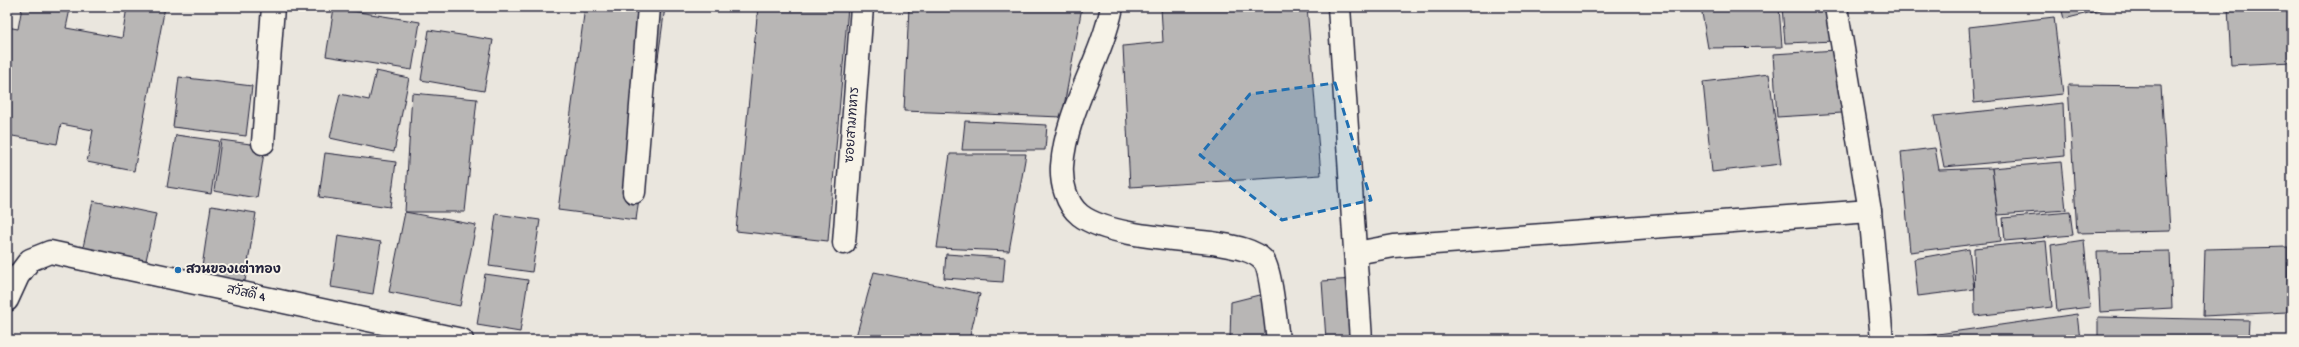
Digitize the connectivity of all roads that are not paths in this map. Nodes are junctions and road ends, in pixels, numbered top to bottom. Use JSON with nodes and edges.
{"nodes":[{"id":1,"x":274,"y":7,"type":"edge"},
{"id":2,"x":649,"y":7,"type":"edge"},
{"id":3,"x":862,"y":7,"type":"edge"},
{"id":4,"x":1112,"y":7,"type":"edge"},
{"id":5,"x":1338,"y":7,"type":"edge"},
{"id":6,"x":1836,"y":7,"type":"edge"},
{"id":7,"x":263,"y":143,"type":"dead end"},
{"id":8,"x":634,"y":192,"type":"dead end"},
{"id":9,"x":1870,"y":211,"type":"junction"},
{"id":10,"x":844,"y":243,"type":"dead end"},
{"id":11,"x":1356,"y":253,"type":"junction"},
{"id":12,"x":7,"y":300,"type":"edge"},
{"id":13,"x":462,"y":340,"type":"edge"},
{"id":14,"x":1278,"y":340,"type":"edge"},
{"id":15,"x":1361,"y":340,"type":"edge"},
{"id":16,"x":1882,"y":340,"type":"edge"}],
"edges":[{"from":1,"to":7,"type":"street"},
{"from":2,"to":8,"type":"street"},
{"from":3,"to":10,"type":"street","name":"ซอยสามทหาร"},
{"from":4,"to":14,"type":"street"},
{"from":5,"to":11,"type":"street"},
{"from":6,"to":9,"type":"street"},
{"from":9,"to":11,"type":"street"},
{"from":9,"to":16,"type":"street"},
{"from":11,"to":15,"type":"street"},
{"from":12,"to":13,"type":"street","name":"สวัสดี 4"}]}
